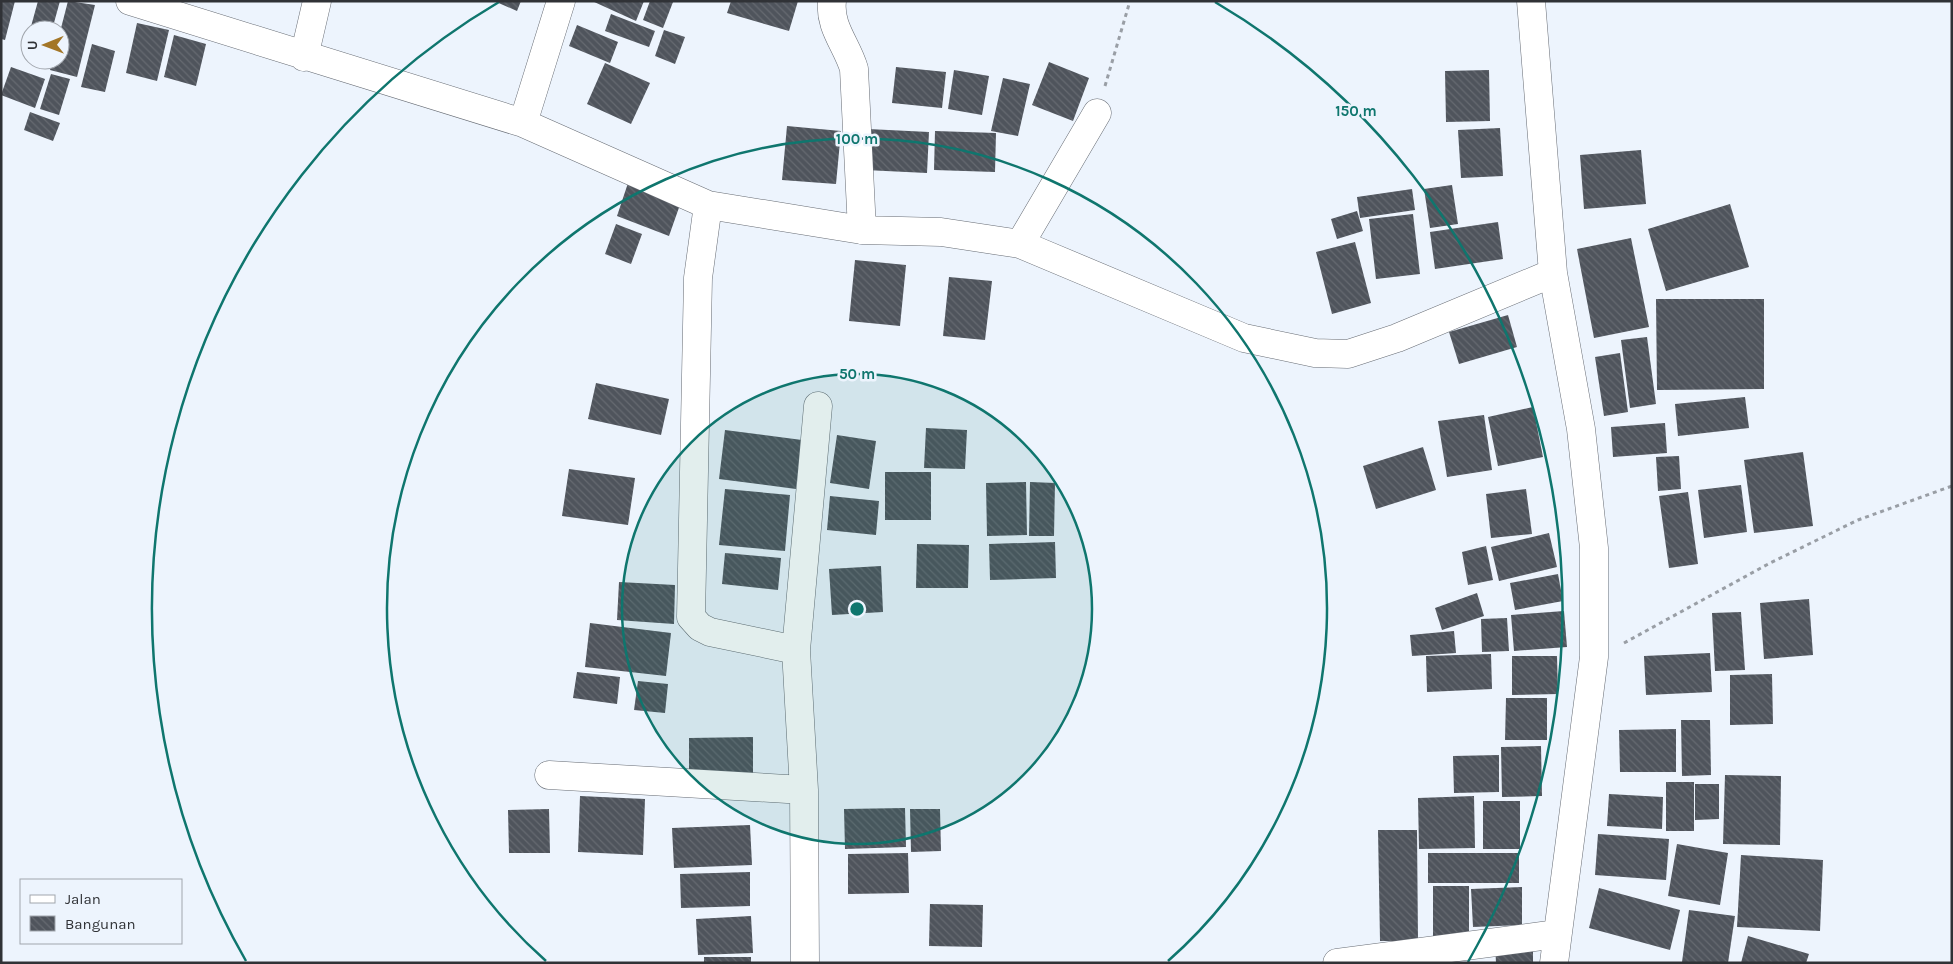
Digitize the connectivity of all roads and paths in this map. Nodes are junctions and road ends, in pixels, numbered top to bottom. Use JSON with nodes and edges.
{"nodes":[{"id":1,"x":130,"y":1,"type":"edge"},
{"id":2,"x":317,"y":1,"type":"edge"},
{"id":3,"x":561,"y":1,"type":"edge"},
{"id":4,"x":832,"y":1,"type":"edge"},
{"id":5,"x":1130,"y":1,"type":"edge"},
{"id":6,"x":1531,"y":1,"type":"edge"},
{"id":7,"x":304,"y":57,"type":"junction"},
{"id":8,"x":1097,"y":113,"type":"joint"},
{"id":9,"x":523,"y":123,"type":"junction"},
{"id":10,"x":708,"y":205,"type":"junction"},
{"id":11,"x":862,"y":230,"type":"junction"},
{"id":12,"x":1020,"y":244,"type":"junction"},
{"id":13,"x":1553,"y":273,"type":"junction"},
{"id":14,"x":818,"y":406,"type":"dead end"},
{"id":15,"x":1952,"y":486,"type":"edge"},
{"id":16,"x":796,"y":650,"type":"junction"},
{"id":17,"x":1594,"y":657,"type":"junction"},
{"id":18,"x":549,"y":775,"type":"dead end"},
{"id":19,"x":804,"y":790,"type":"junction"},
{"id":20,"x":1558,"y":934,"type":"junction"},
{"id":21,"x":805,"y":963,"type":"edge"},
{"id":22,"x":1337,"y":963,"type":"edge"},
{"id":23,"x":1554,"y":963,"type":"edge"}],
"edges":[{"from":1,"to":7,"type":"street"},
{"from":2,"to":7,"type":"street"},
{"from":3,"to":9,"type":"street"},
{"from":4,"to":11,"type":"street"},
{"from":5,"to":8,"type":"path"},
{"from":6,"to":13,"type":"street"},
{"from":7,"to":9,"type":"street"},
{"from":8,"to":12,"type":"street"},
{"from":9,"to":10,"type":"street"},
{"from":10,"to":11,"type":"street"},
{"from":10,"to":16,"type":"street"},
{"from":11,"to":12,"type":"street"},
{"from":12,"to":13,"type":"street"},
{"from":13,"to":17,"type":"street"},
{"from":14,"to":16,"type":"street"},
{"from":15,"to":17,"type":"path"},
{"from":16,"to":19,"type":"street"},
{"from":17,"to":20,"type":"street"},
{"from":18,"to":19,"type":"street"},
{"from":19,"to":21,"type":"street"},
{"from":20,"to":22,"type":"street"},
{"from":20,"to":23,"type":"street"}]}
